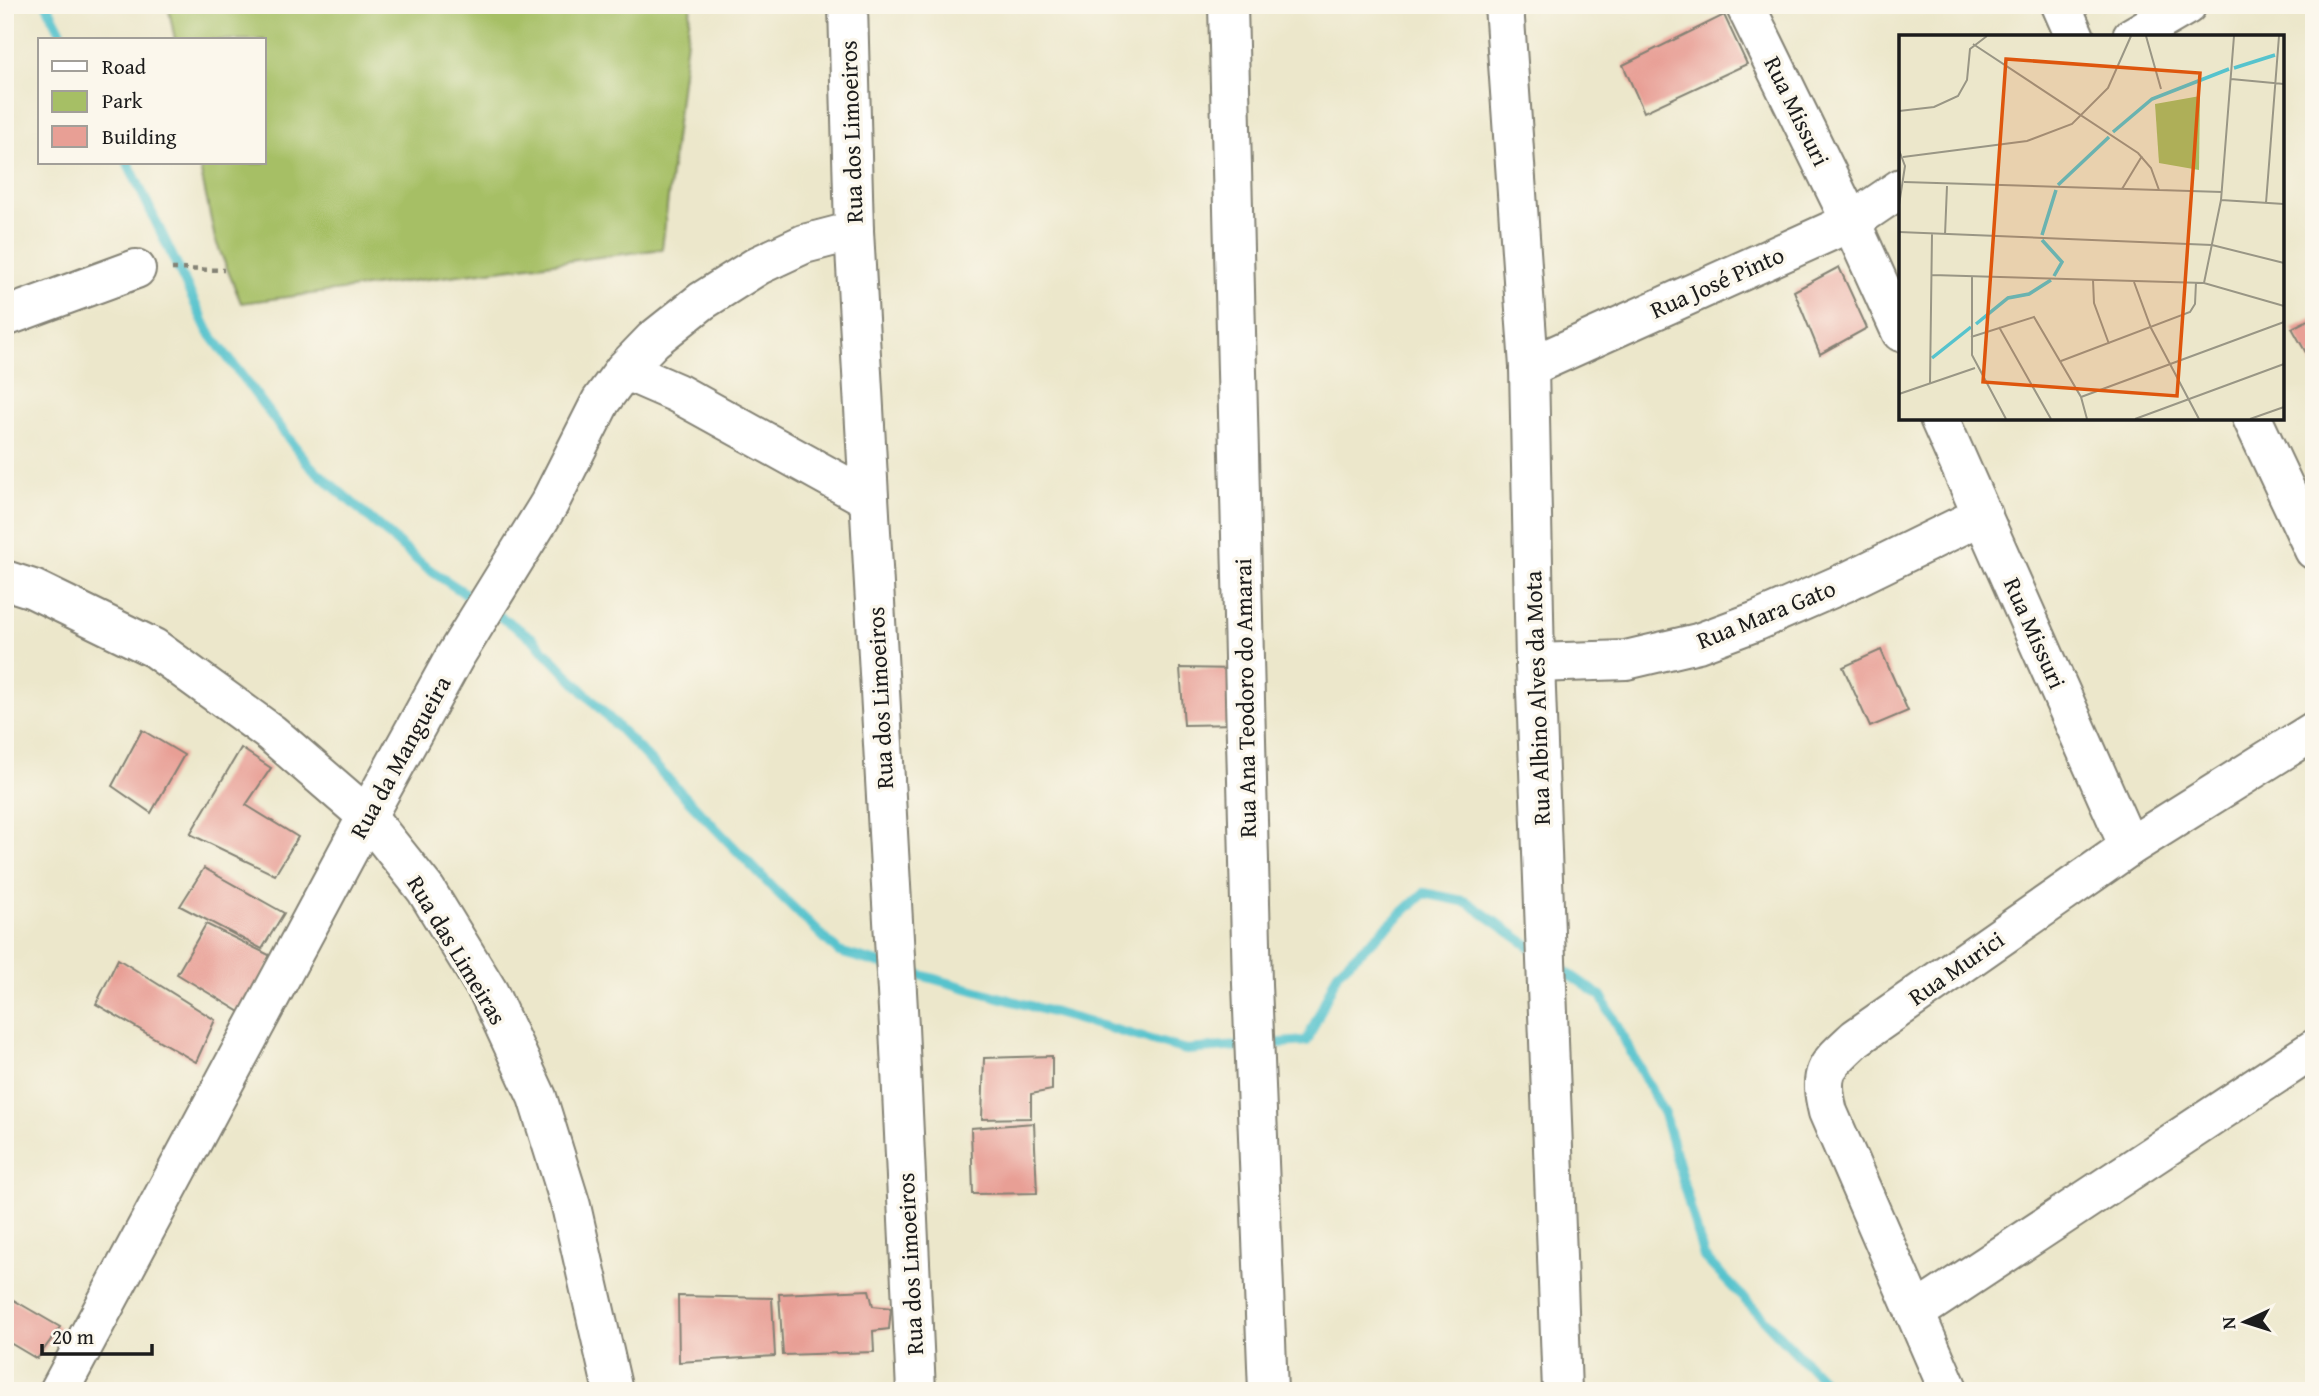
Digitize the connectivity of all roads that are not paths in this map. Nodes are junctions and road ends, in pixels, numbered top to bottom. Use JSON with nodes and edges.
{"nodes":[{"id":1,"x":848,"y":5,"type":"edge"},
{"id":2,"x":1228,"y":5,"type":"edge"},
{"id":3,"x":1504,"y":5,"type":"edge"},
{"id":4,"x":1745,"y":5,"type":"edge"},
{"id":5,"x":2061,"y":5,"type":"edge"},
{"id":6,"x":2187,"y":5,"type":"edge"},
{"id":7,"x":2074,"y":35,"type":"edge"},
{"id":8,"x":2135,"y":35,"type":"edge"},
{"id":9,"x":1899,"y":189,"type":"edge"},
{"id":10,"x":1851,"y":222,"type":"junction"},
{"id":11,"x":854,"y":231,"type":"junction"},
{"id":12,"x":136,"y":269,"type":"dead end"},
{"id":13,"x":5,"y":317,"type":"edge"},
{"id":14,"x":1899,"y":328,"type":"edge"},
{"id":15,"x":1529,"y":367,"type":"junction"},
{"id":16,"x":624,"y":370,"type":"junction"},
{"id":17,"x":1941,"y":420,"type":"edge"},
{"id":18,"x":2253,"y":420,"type":"edge"},
{"id":19,"x":869,"y":499,"type":"junction"},
{"id":20,"x":1983,"y":515,"type":"junction"},
{"id":21,"x":2314,"y":550,"type":"edge"},
{"id":22,"x":5,"y":580,"type":"edge"},
{"id":23,"x":1535,"y":663,"type":"junction"},
{"id":24,"x":2314,"y":731,"type":"edge"},
{"id":25,"x":367,"y":816,"type":"junction"},
{"id":26,"x":2129,"y":847,"type":"junction"},
{"id":27,"x":2314,"y":1049,"type":"edge"},
{"id":28,"x":1915,"y":1313,"type":"junction"},
{"id":29,"x":59,"y":1391,"type":"edge"},
{"id":30,"x":613,"y":1391,"type":"edge"},
{"id":31,"x":916,"y":1391,"type":"edge"},
{"id":32,"x":1268,"y":1391,"type":"edge"},
{"id":33,"x":1562,"y":1391,"type":"edge"},
{"id":34,"x":1949,"y":1391,"type":"edge"}],
"edges":[{"from":1,"to":11,"type":"street","name":"Rua dos Limoeiros"},
{"from":2,"to":32,"type":"street","name":"Rua Ana Teodoro do Amarai"},
{"from":3,"to":15,"type":"street","name":"Rua Albino Alves da Mota"},
{"from":4,"to":10,"type":"street","name":"Rua Missuri"},
{"from":5,"to":7,"type":"street"},
{"from":6,"to":8,"type":"street"},
{"from":9,"to":10,"type":"street","name":"Rua José Pinto"},
{"from":10,"to":14,"type":"street","name":"Rua Missuri"},
{"from":10,"to":15,"type":"street","name":"Rua José Pinto"},
{"from":11,"to":16,"type":"street","name":"Rua da Mangueira"},
{"from":11,"to":19,"type":"street","name":"Rua dos Limoeiros"},
{"from":12,"to":13,"type":"street"},
{"from":15,"to":23,"type":"street","name":"Rua Albino Alves da Mota"},
{"from":16,"to":19,"type":"street"},
{"from":16,"to":25,"type":"street","name":"Rua da Mangueira"},
{"from":17,"to":20,"type":"street","name":"Rua Missuri"},
{"from":18,"to":21,"type":"street"},
{"from":19,"to":31,"type":"street","name":"Rua dos Limoeiros"},
{"from":20,"to":23,"type":"street","name":"Rua Mara Gato"},
{"from":20,"to":26,"type":"street","name":"Rua Missuri"},
{"from":22,"to":25,"type":"street","name":"Rua das Limeiras"},
{"from":23,"to":33,"type":"street","name":"Rua Albino Alves da Mota"},
{"from":24,"to":26,"type":"street","name":"Rua Murici"},
{"from":25,"to":29,"type":"street","name":"Rua da Mangueira"},
{"from":25,"to":30,"type":"street","name":"Rua das Limeiras"},
{"from":26,"to":28,"type":"street","name":"Rua Murici"},
{"from":27,"to":28,"type":"street"},
{"from":28,"to":34,"type":"street","name":"Rua Murici"}]}
